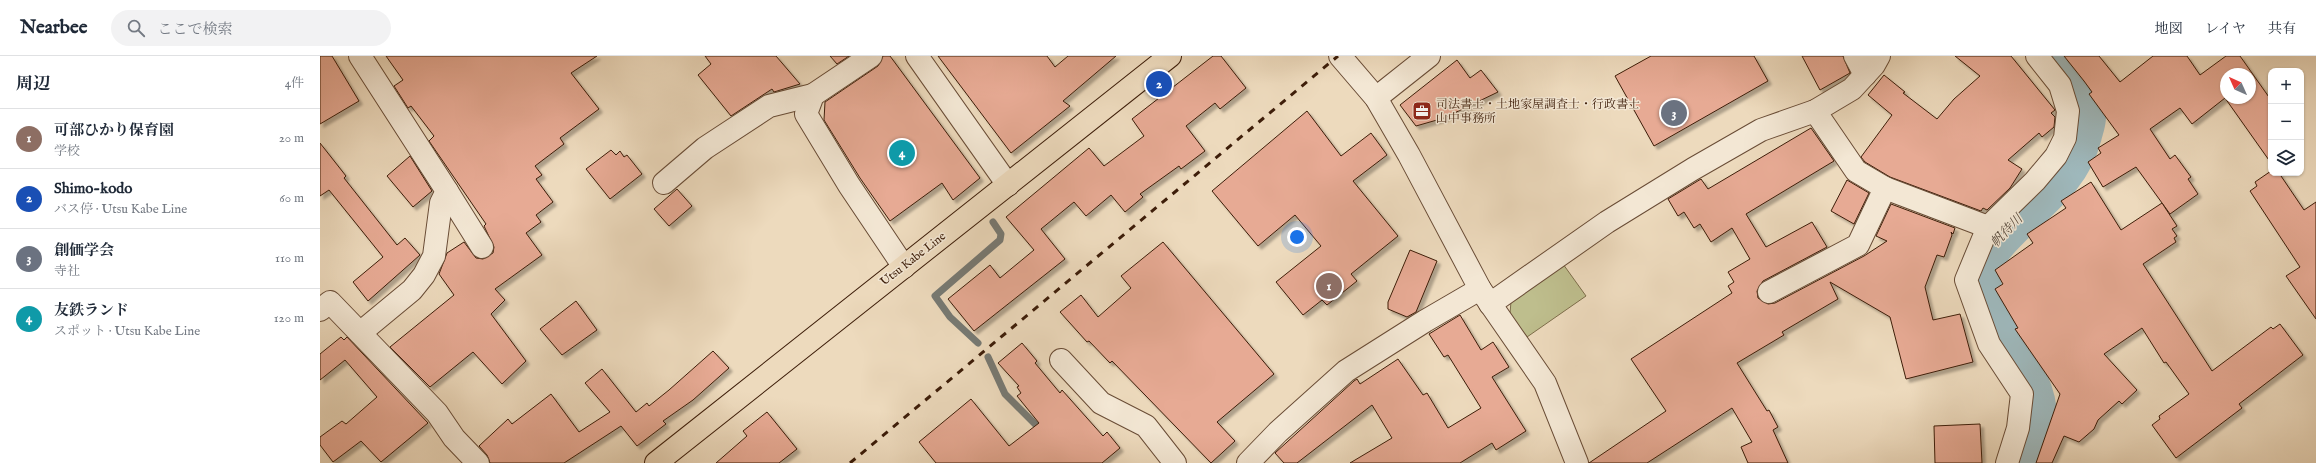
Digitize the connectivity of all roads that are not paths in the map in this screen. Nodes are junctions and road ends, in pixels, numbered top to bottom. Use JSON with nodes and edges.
{"nodes":[{"id":1,"x":360,"y":56,"type":"edge"},
{"id":2,"x":871,"y":56,"type":"edge"},
{"id":3,"x":917,"y":56,"type":"edge"},
{"id":4,"x":1170,"y":56,"type":"edge"},
{"id":5,"x":1340,"y":56,"type":"edge"},
{"id":6,"x":1428,"y":56,"type":"edge"},
{"id":7,"x":1855,"y":56,"type":"edge"},
{"id":8,"x":1879,"y":56,"type":"edge"},
{"id":9,"x":2037,"y":56,"type":"edge"},
{"id":10,"x":1865,"y":75,"type":"junction"},
{"id":11,"x":813,"y":95,"type":"junction"},
{"id":12,"x":1376,"y":98,"type":"junction"},
{"id":13,"x":1815,"y":111,"type":"junction"},
{"id":14,"x":664,"y":183,"type":"dead end"},
{"id":15,"x":1008,"y":185,"type":"junction"},
{"id":16,"x":1885,"y":188,"type":"junction"},
{"id":17,"x":447,"y":191,"type":"junction"},
{"id":18,"x":1988,"y":228,"type":"junction"},
{"id":19,"x":482,"y":247,"type":"dead end"},
{"id":20,"x":904,"y":267,"type":"junction"},
{"id":21,"x":1769,"y":292,"type":"dead end"},
{"id":22,"x":1485,"y":296,"type":"junction"},
{"id":23,"x":320,"y":310,"type":"edge"},
{"id":24,"x":360,"y":333,"type":"junction"},
{"id":25,"x":1061,"y":360,"type":"dead end"},
{"id":26,"x":478,"y":463,"type":"edge"},
{"id":27,"x":656,"y":463,"type":"edge"},
{"id":28,"x":1175,"y":463,"type":"edge"},
{"id":29,"x":1248,"y":463,"type":"edge"},
{"id":30,"x":1577,"y":463,"type":"edge"},
{"id":31,"x":2007,"y":463,"type":"edge"}],
"edges":[{"from":1,"to":17,"type":"street"},
{"from":2,"to":11,"type":"street"},
{"from":3,"to":15,"type":"street"},
{"from":4,"to":15,"type":"main road","name":"Utsu Kabe Line"},
{"from":5,"to":12,"type":"street"},
{"from":6,"to":12,"type":"street"},
{"from":7,"to":10,"type":"street"},
{"from":8,"to":10,"type":"street"},
{"from":9,"to":18,"type":"street"},
{"from":10,"to":13,"type":"street"},
{"from":11,"to":14,"type":"street"},
{"from":11,"to":20,"type":"street"},
{"from":12,"to":22,"type":"street"},
{"from":13,"to":16,"type":"street"},
{"from":13,"to":22,"type":"street"},
{"from":15,"to":20,"type":"main road","name":"Utsu Kabe Line"},
{"from":16,"to":18,"type":"street"},
{"from":16,"to":21,"type":"street"},
{"from":17,"to":19,"type":"street"},
{"from":17,"to":24,"type":"street"},
{"from":18,"to":31,"type":"street"},
{"from":20,"to":27,"type":"main road","name":"Utsu Kabe Line"},
{"from":22,"to":29,"type":"street"},
{"from":22,"to":30,"type":"street"},
{"from":23,"to":24,"type":"street"},
{"from":24,"to":26,"type":"street"},
{"from":25,"to":28,"type":"street"}]}
